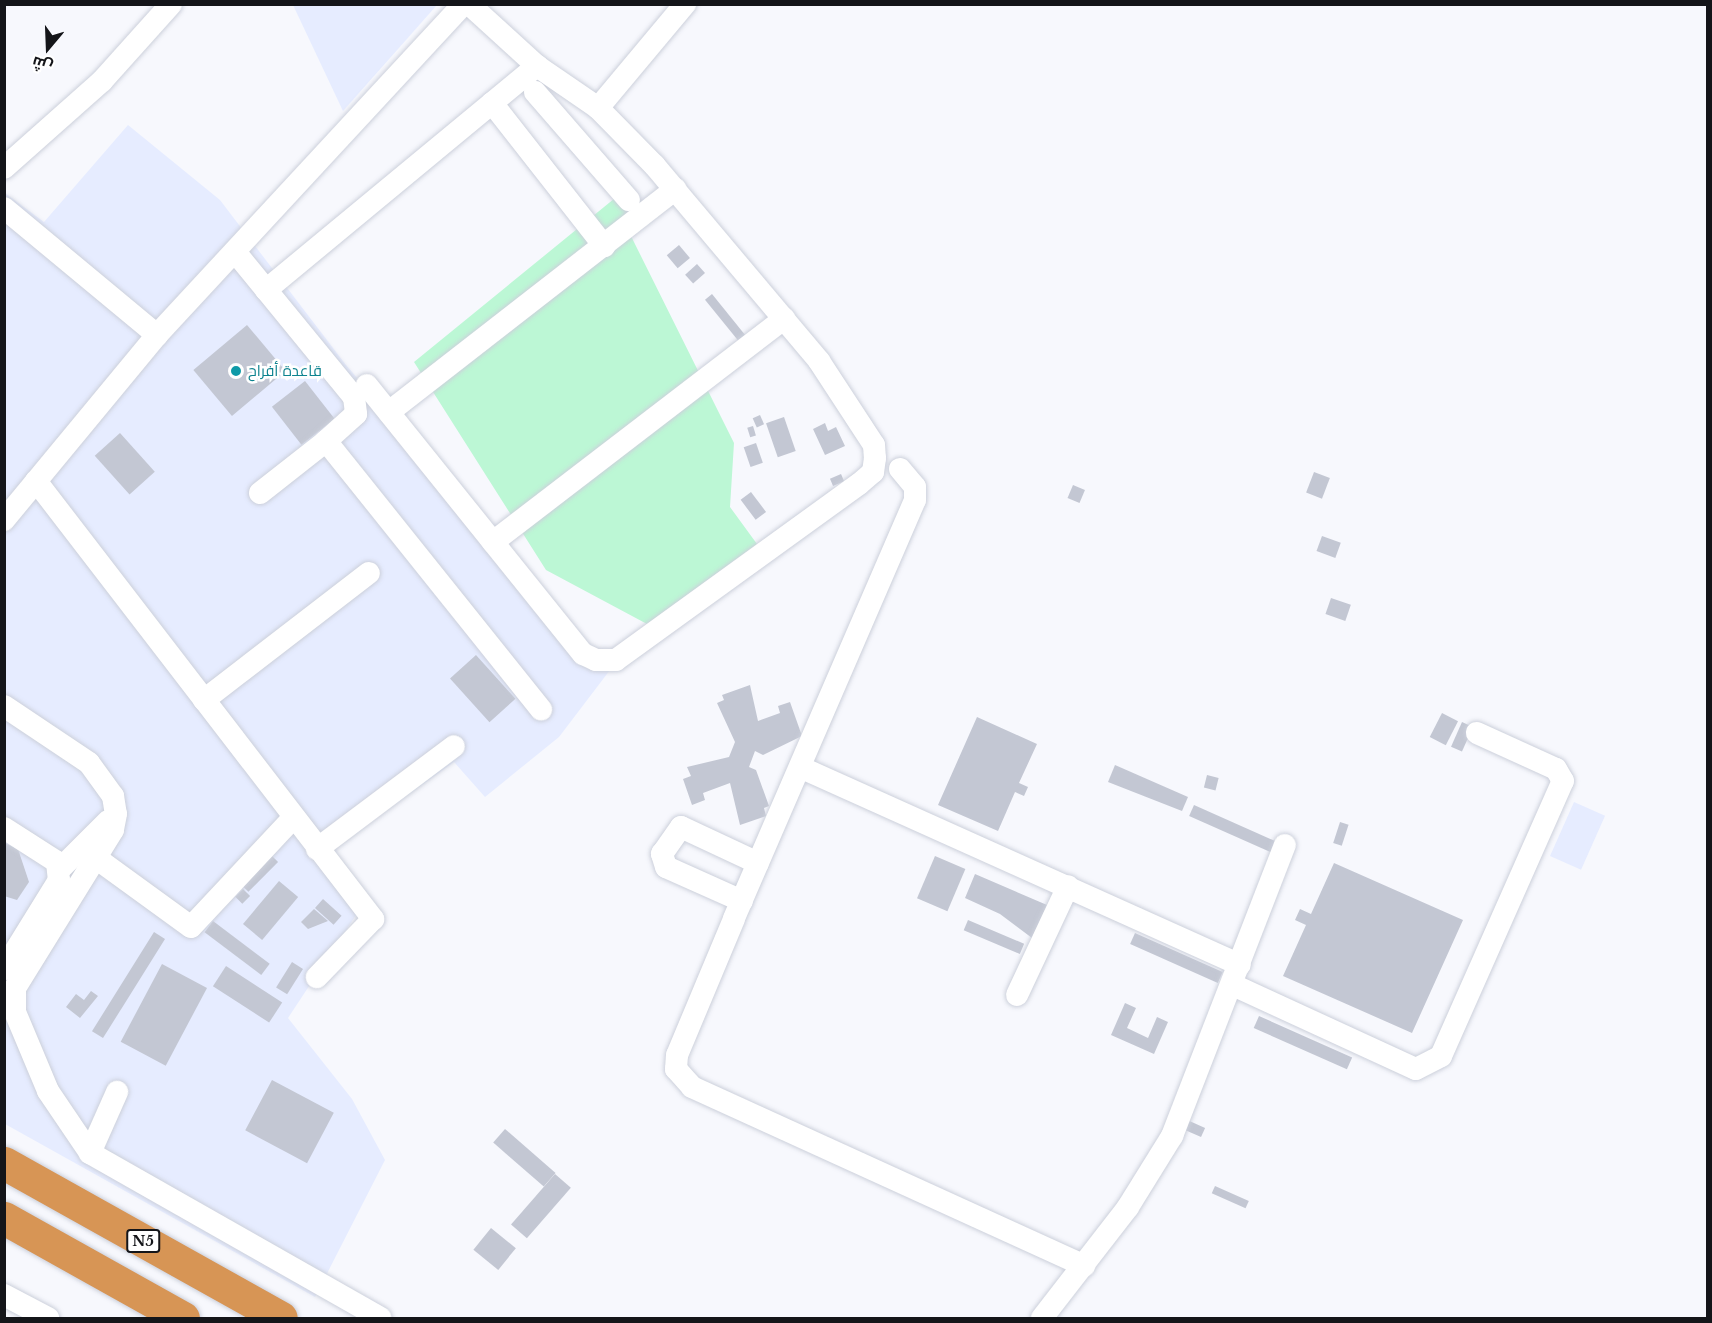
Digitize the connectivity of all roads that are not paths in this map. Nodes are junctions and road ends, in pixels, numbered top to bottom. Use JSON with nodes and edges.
{"nodes":[{"id":1,"x":171,"y":4,"type":"edge"},
{"id":2,"x":465,"y":4,"type":"edge"},
{"id":3,"x":469,"y":4,"type":"edge"},
{"id":4,"x":685,"y":4,"type":"edge"},
{"id":5,"x":537,"y":66,"type":"junction"},
{"id":6,"x":534,"y":92,"type":"dead end"},
{"id":7,"x":492,"y":104,"type":"junction"},
{"id":8,"x":598,"y":108,"type":"junction"},
{"id":9,"x":615,"y":126,"type":"junction"},
{"id":10,"x":587,"y":150,"type":"junction"},
{"id":11,"x":4,"y":168,"type":"edge"},
{"id":12,"x":675,"y":189,"type":"junction"},
{"id":13,"x":628,"y":200,"type":"dead end"},
{"id":14,"x":4,"y":208,"type":"edge"},
{"id":15,"x":604,"y":246,"type":"junction"},
{"id":16,"x":236,"y":253,"type":"junction"},
{"id":17,"x":266,"y":290,"type":"junction"},
{"id":18,"x":784,"y":319,"type":"junction"},
{"id":19,"x":157,"y":335,"type":"junction"},
{"id":20,"x":367,"y":385,"type":"dead end"},
{"id":21,"x":389,"y":412,"type":"junction"},
{"id":22,"x":326,"y":441,"type":"junction"},
{"id":23,"x":900,"y":469,"type":"dead end"},
{"id":24,"x":36,"y":481,"type":"junction"},
{"id":25,"x":260,"y":493,"type":"dead end"},
{"id":26,"x":4,"y":520,"type":"edge"},
{"id":27,"x":493,"y":542,"type":"junction"},
{"id":28,"x":369,"y":573,"type":"dead end"},
{"id":29,"x":204,"y":700,"type":"junction"},
{"id":30,"x":541,"y":709,"type":"dead end"},
{"id":31,"x":7,"y":715,"type":"edge"},
{"id":32,"x":1477,"y":733,"type":"dead end"},
{"id":33,"x":454,"y":746,"type":"dead end"},
{"id":34,"x":802,"y":768,"type":"junction"},
{"id":35,"x":116,"y":814,"type":"junction"},
{"id":36,"x":293,"y":818,"type":"junction"},
{"id":37,"x":4,"y":828,"type":"edge"},
{"id":38,"x":1285,"y":845,"type":"dead end"},
{"id":39,"x":317,"y":849,"type":"junction"},
{"id":40,"x":96,"y":858,"type":"junction"},
{"id":41,"x":758,"y":863,"type":"junction"},
{"id":42,"x":59,"y":870,"type":"junction"},
{"id":43,"x":1068,"y":886,"type":"junction"},
{"id":44,"x":742,"y":901,"type":"junction"},
{"id":45,"x":1237,"y":975,"type":"junction"},
{"id":46,"x":317,"y":977,"type":"dead end"},
{"id":47,"x":8,"y":980,"type":"edge"},
{"id":48,"x":1017,"y":995,"type":"dead end"},
{"id":49,"x":117,"y":1092,"type":"dead end"},
{"id":50,"x":90,"y":1153,"type":"junction"},
{"id":51,"x":4,"y":1163,"type":"edge"},
{"id":52,"x":4,"y":1218,"type":"edge"},
{"id":53,"x":1084,"y":1266,"type":"junction"},
{"id":54,"x":4,"y":1295,"type":"edge"},
{"id":55,"x":41,"y":1317,"type":"edge"},
{"id":56,"x":183,"y":1318,"type":"edge"},
{"id":57,"x":281,"y":1318,"type":"edge"},
{"id":58,"x":380,"y":1318,"type":"edge"},
{"id":59,"x":1042,"y":1318,"type":"edge"}],
"edges":[{"from":1,"to":11,"type":"street"},
{"from":2,"to":16,"type":"street"},
{"from":3,"to":5,"type":"street"},
{"from":4,"to":8,"type":"street"},
{"from":5,"to":7,"type":"street"},
{"from":5,"to":8,"type":"street"},
{"from":6,"to":10,"type":"street"},
{"from":7,"to":15,"type":"street"},
{"from":7,"to":17,"type":"street"},
{"from":8,"to":9,"type":"street"},
{"from":9,"to":10,"type":"street"},
{"from":9,"to":12,"type":"street"},
{"from":10,"to":13,"type":"street"},
{"from":12,"to":15,"type":"street"},
{"from":12,"to":18,"type":"street"},
{"from":14,"to":19,"type":"street"},
{"from":15,"to":21,"type":"street"},
{"from":16,"to":17,"type":"street"},
{"from":16,"to":19,"type":"street"},
{"from":17,"to":22,"type":"street"},
{"from":18,"to":27,"type":"street"},
{"from":18,"to":27,"type":"street"},
{"from":19,"to":24,"type":"street"},
{"from":20,"to":21,"type":"street"},
{"from":21,"to":27,"type":"street"},
{"from":22,"to":25,"type":"street"},
{"from":22,"to":30,"type":"street"},
{"from":23,"to":34,"type":"street"},
{"from":24,"to":26,"type":"street"},
{"from":24,"to":29,"type":"street"},
{"from":28,"to":29,"type":"street"},
{"from":29,"to":36,"type":"street"},
{"from":31,"to":35,"type":"street"},
{"from":32,"to":45,"type":"street"},
{"from":33,"to":39,"type":"street"},
{"from":34,"to":41,"type":"street"},
{"from":34,"to":43,"type":"street"},
{"from":35,"to":40,"type":"street"},
{"from":35,"to":42,"type":"street"},
{"from":36,"to":39,"type":"street"},
{"from":36,"to":40,"type":"street"},
{"from":37,"to":42,"type":"street"},
{"from":38,"to":45,"type":"street"},
{"from":39,"to":46,"type":"street"},
{"from":40,"to":47,"type":"street"},
{"from":41,"to":44,"type":"street"},
{"from":41,"to":44,"type":"street"},
{"from":42,"to":47,"type":"street"},
{"from":43,"to":45,"type":"street"},
{"from":43,"to":48,"type":"street"},
{"from":44,"to":53,"type":"street"},
{"from":45,"to":53,"type":"street"},
{"from":47,"to":50,"type":"street"},
{"from":49,"to":50,"type":"street"},
{"from":50,"to":58,"type":"street"},
{"from":51,"to":57,"type":"highway","number":"N5"},
{"from":52,"to":56,"type":"highway"},
{"from":53,"to":59,"type":"street"},
{"from":54,"to":55,"type":"street"}]}
